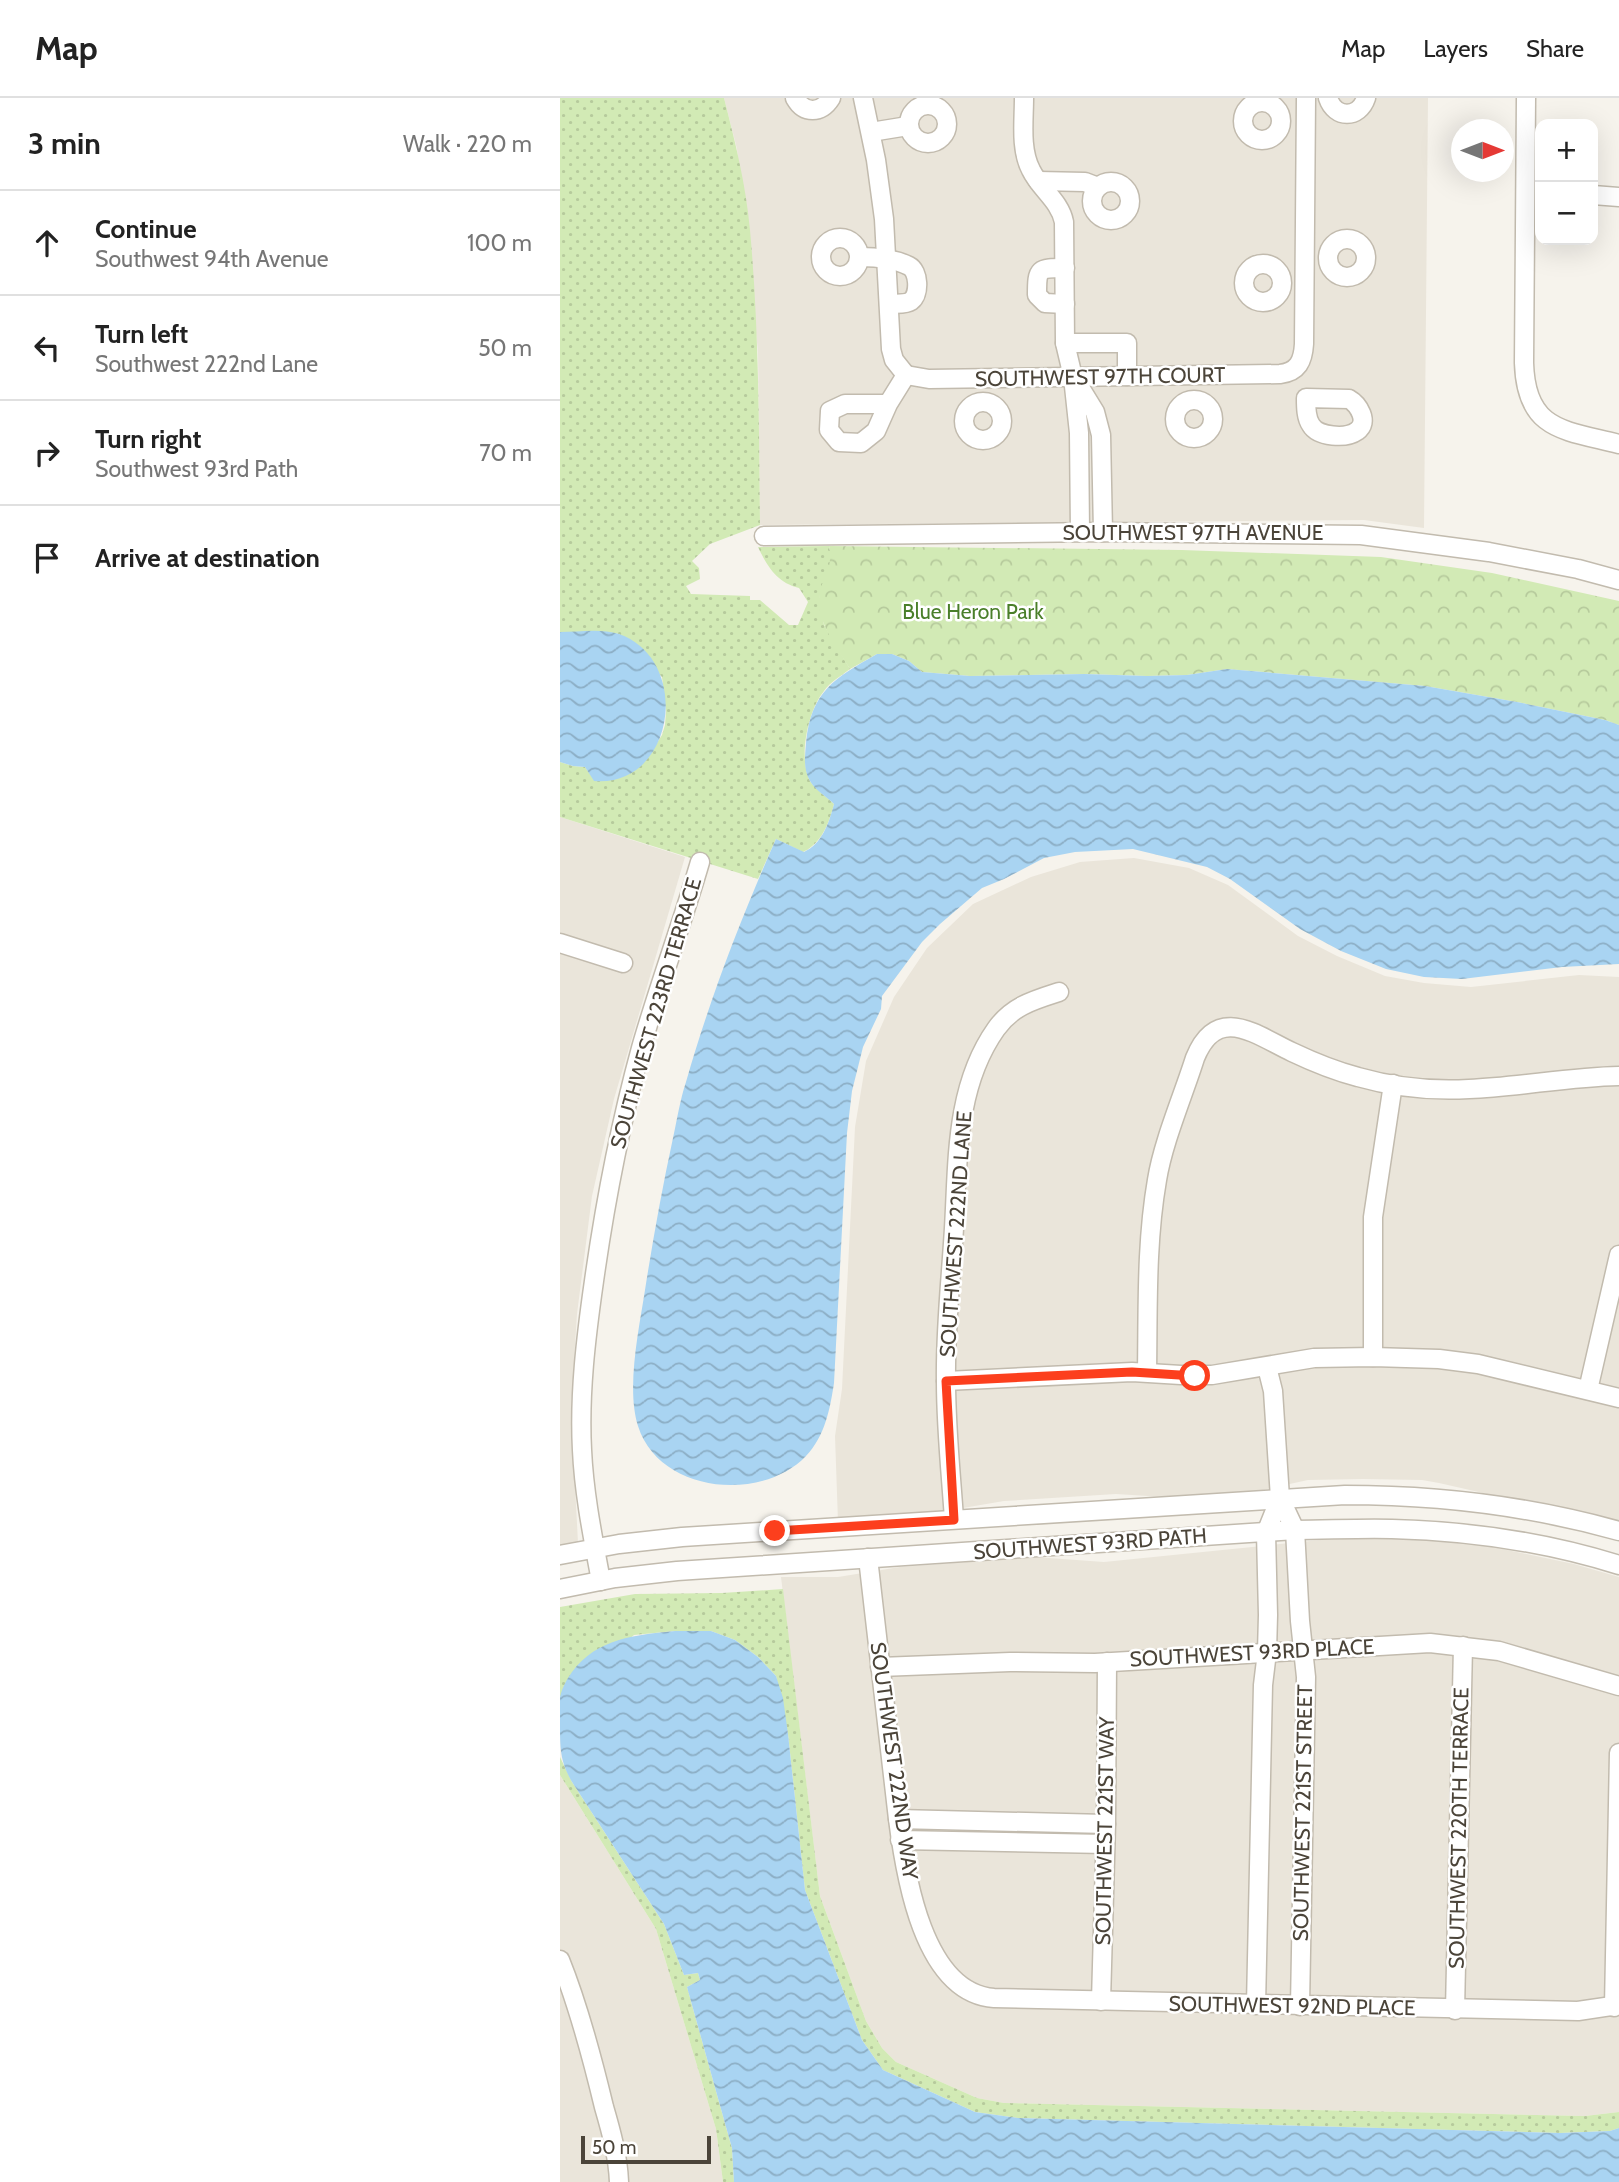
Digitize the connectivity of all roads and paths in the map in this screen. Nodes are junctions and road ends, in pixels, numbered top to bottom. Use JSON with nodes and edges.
{"nodes":[{"id":1,"x":795,"y":98,"type":"edge"},
{"id":2,"x":831,"y":98,"type":"edge"},
{"id":3,"x":863,"y":98,"type":"edge"},
{"id":4,"x":1024,"y":98,"type":"edge"},
{"id":5,"x":1306,"y":98,"type":"edge"},
{"id":6,"x":1328,"y":98,"type":"edge"},
{"id":7,"x":1366,"y":98,"type":"edge"},
{"id":8,"x":1526,"y":98,"type":"edge"},
{"id":9,"x":1282,"y":122,"type":"dead end"},
{"id":10,"x":1306,"y":123,"type":"junction"},
{"id":11,"x":908,"y":126,"type":"dead end"},
{"id":12,"x":871,"y":132,"type":"junction"},
{"id":13,"x":1038,"y":181,"type":"junction"},
{"id":14,"x":1098,"y":187,"type":"dead end"},
{"id":15,"x":1533,"y":193,"type":"edge"},
{"id":16,"x":1598,"y":195,"type":"edge"},
{"id":17,"x":1619,"y":197,"type":"edge"},
{"id":18,"x":860,"y":257,"type":"dead end"},
{"id":19,"x":1305,"y":257,"type":"junction"},
{"id":20,"x":1328,"y":257,"type":"dead end"},
{"id":21,"x":888,"y":260,"type":"junction"},
{"id":22,"x":1065,"y":268,"type":"junction"},
{"id":23,"x":1282,"y":283,"type":"dead end"},
{"id":24,"x":1304,"y":284,"type":"junction"},
{"id":25,"x":889,"y":304,"type":"junction"},
{"id":26,"x":1065,"y":304,"type":"junction"},
{"id":27,"x":1065,"y":343,"type":"junction"},
{"id":28,"x":1293,"y":371,"type":"junction"},
{"id":29,"x":906,"y":375,"type":"junction"},
{"id":30,"x":1127,"y":376,"type":"junction"},
{"id":31,"x":1195,"y":376,"type":"junction"},
{"id":32,"x":985,"y":377,"type":"junction"},
{"id":33,"x":1073,"y":377,"type":"junction"},
{"id":34,"x":1306,"y":398,"type":"dead end"},
{"id":35,"x":1195,"y":399,"type":"dead end"},
{"id":36,"x":985,"y":402,"type":"dead end"},
{"id":37,"x":888,"y":404,"type":"dead end"},
{"id":38,"x":1619,"y":444,"type":"edge"},
{"id":39,"x":1080,"y":532,"type":"junction"},
{"id":40,"x":1103,"y":532,"type":"junction"},
{"id":41,"x":764,"y":536,"type":"dead end"},
{"id":42,"x":1619,"y":580,"type":"edge"},
{"id":43,"x":700,"y":862,"type":"dead end"},
{"id":44,"x":560,"y":943,"type":"edge"},
{"id":45,"x":623,"y":963,"type":"dead end"},
{"id":46,"x":1059,"y":992,"type":"dead end"},
{"id":47,"x":1619,"y":1076,"type":"edge"},
{"id":48,"x":1393,"y":1084,"type":"junction"},
{"id":49,"x":1619,"y":1255,"type":"edge"},
{"id":50,"x":1373,"y":1357,"type":"junction"},
{"id":51,"x":1267,"y":1367,"type":"junction"},
{"id":52,"x":1147,"y":1372,"type":"junction"},
{"id":53,"x":946,"y":1381,"type":"junction"},
{"id":54,"x":1588,"y":1390,"type":"junction"},
{"id":55,"x":1619,"y":1398,"type":"edge"},
{"id":56,"x":1280,"y":1498,"type":"junction"},
{"id":57,"x":954,"y":1520,"type":"junction"},
{"id":58,"x":1295,"y":1530,"type":"junction"},
{"id":59,"x":1619,"y":1531,"type":"edge"},
{"id":60,"x":1266,"y":1533,"type":"junction"},
{"id":61,"x":595,"y":1548,"type":"junction"},
{"id":62,"x":560,"y":1555,"type":"edge"},
{"id":63,"x":869,"y":1558,"type":"junction"},
{"id":64,"x":1619,"y":1565,"type":"edge"},
{"id":65,"x":601,"y":1581,"type":"junction"},
{"id":66,"x":560,"y":1589,"type":"edge"},
{"id":67,"x":1463,"y":1646,"type":"junction"},
{"id":68,"x":1303,"y":1650,"type":"junction"},
{"id":69,"x":1267,"y":1652,"type":"junction"},
{"id":70,"x":1107,"y":1662,"type":"junction"},
{"id":71,"x":880,"y":1667,"type":"junction"},
{"id":72,"x":1619,"y":1686,"type":"edge"},
{"id":73,"x":1619,"y":1753,"type":"edge"},
{"id":74,"x":898,"y":1819,"type":"junction"},
{"id":75,"x":1106,"y":1824,"type":"junction"},
{"id":76,"x":900,"y":1840,"type":"junction"},
{"id":77,"x":1105,"y":1844,"type":"junction"},
{"id":78,"x":1617,"y":1908,"type":"edge"},
{"id":79,"x":560,"y":1960,"type":"edge"},
{"id":80,"x":563,"y":1978,"type":"edge"},
{"id":81,"x":966,"y":1990,"type":"joint"},
{"id":82,"x":1101,"y":2001,"type":"junction"},
{"id":83,"x":1256,"y":2005,"type":"junction"},
{"id":84,"x":1300,"y":2006,"type":"junction"},
{"id":85,"x":1617,"y":2006,"type":"edge"},
{"id":86,"x":1455,"y":2010,"type":"junction"},
{"id":87,"x":619,"y":2182,"type":"edge"}],
"edges":[{"from":1,"to":2,"type":"street"},
{"from":3,"to":12,"type":"street"},
{"from":4,"to":13,"type":"street"},
{"from":5,"to":10,"type":"street"},
{"from":6,"to":7,"type":"street"},
{"from":8,"to":15,"type":"street"},
{"from":9,"to":10,"type":"street"},
{"from":10,"to":19,"type":"street"},
{"from":11,"to":12,"type":"street"},
{"from":12,"to":21,"type":"street"},
{"from":13,"to":14,"type":"street"},
{"from":13,"to":22,"type":"street"},
{"from":15,"to":38,"type":"street"},
{"from":16,"to":17,"type":"street"},
{"from":18,"to":21,"type":"street"},
{"from":19,"to":20,"type":"street"},
{"from":19,"to":24,"type":"street"},
{"from":21,"to":25,"type":"street"},
{"from":21,"to":25,"type":"street"},
{"from":22,"to":26,"type":"street"},
{"from":22,"to":26,"type":"street"},
{"from":23,"to":24,"type":"street"},
{"from":24,"to":28,"type":"street"},
{"from":25,"to":29,"type":"street"},
{"from":26,"to":27,"type":"street"},
{"from":27,"to":30,"type":"street"},
{"from":27,"to":33,"type":"street"},
{"from":28,"to":31,"type":"street","name":"SOUTHWEST 97TH COURT"},
{"from":28,"to":34,"type":"street"},
{"from":29,"to":32,"type":"street","name":"SOUTHWEST 97TH COURT"},
{"from":29,"to":37,"type":"street"},
{"from":30,"to":31,"type":"street","name":"SOUTHWEST 97TH COURT"},
{"from":30,"to":33,"type":"street","name":"SOUTHWEST 97TH COURT"},
{"from":31,"to":35,"type":"street"},
{"from":32,"to":33,"type":"street","name":"SOUTHWEST 97TH COURT"},
{"from":32,"to":36,"type":"street"},
{"from":33,"to":39,"type":"street"},
{"from":33,"to":40,"type":"street"},
{"from":39,"to":40,"type":"street","name":"SOUTHWEST 97TH AVENUE"},
{"from":39,"to":41,"type":"street","name":"SOUTHWEST 97TH AVENUE"},
{"from":40,"to":42,"type":"street","name":"SOUTHWEST 97TH AVENUE"},
{"from":43,"to":61,"type":"street","name":"SOUTHWEST 223RD TERRACE"},
{"from":44,"to":45,"type":"street"},
{"from":46,"to":53,"type":"street","name":"SOUTHWEST 222ND LANE"},
{"from":47,"to":48,"type":"street"},
{"from":48,"to":50,"type":"street"},
{"from":48,"to":52,"type":"street"},
{"from":49,"to":54,"type":"street"},
{"from":50,"to":51,"type":"street"},
{"from":50,"to":54,"type":"street"},
{"from":51,"to":52,"type":"street"},
{"from":51,"to":56,"type":"street","name":"SOUTHWEST 221ST STREET"},
{"from":52,"to":53,"type":"street"},
{"from":53,"to":57,"type":"street","name":"SOUTHWEST 222ND LANE"},
{"from":54,"to":55,"type":"street"},
{"from":56,"to":57,"type":"street","name":"SOUTHWEST 93RD PATH"},
{"from":56,"to":58,"type":"street","name":"SOUTHWEST 221ST STREET"},
{"from":56,"to":59,"type":"street","name":"SOUTHWEST 93RD PATH"},
{"from":56,"to":60,"type":"street","name":"SOUTHWEST 221ST STREET"},
{"from":57,"to":61,"type":"street","name":"SOUTHWEST 93RD PATH"},
{"from":58,"to":60,"type":"street","name":"SOUTHWEST 93RD PATH"},
{"from":58,"to":64,"type":"street","name":"SOUTHWEST 93RD PATH"},
{"from":58,"to":68,"type":"street","name":"SOUTHWEST 221ST STREET"},
{"from":60,"to":63,"type":"street","name":"SOUTHWEST 93RD PATH"},
{"from":60,"to":69,"type":"street","name":"SOUTHWEST 221ST STREET"},
{"from":61,"to":62,"type":"street","name":"SOUTHWEST 93RD PATH"},
{"from":61,"to":65,"type":"street","name":"SOUTHWEST 223RD TERRACE"},
{"from":63,"to":65,"type":"street","name":"SOUTHWEST 93RD PATH"},
{"from":63,"to":71,"type":"street","name":"SOUTHWEST 222ND WAY"},
{"from":65,"to":66,"type":"street","name":"SOUTHWEST 93RD PATH"},
{"from":67,"to":68,"type":"street","name":"SOUTHWEST 93RD PLACE"},
{"from":67,"to":72,"type":"street","name":"SOUTHWEST 93RD PLACE"},
{"from":67,"to":86,"type":"street","name":"SOUTHWEST 220TH TERRACE"},
{"from":68,"to":69,"type":"street","name":"SOUTHWEST 93RD PLACE"},
{"from":68,"to":84,"type":"street","name":"SOUTHWEST 221ST STREET"},
{"from":69,"to":70,"type":"street","name":"SOUTHWEST 93RD PLACE"},
{"from":69,"to":83,"type":"street","name":"SOUTHWEST 221ST STREET"},
{"from":70,"to":71,"type":"street","name":"SOUTHWEST 93RD PLACE"},
{"from":70,"to":75,"type":"street","name":"SOUTHWEST 221ST WAY"},
{"from":71,"to":74,"type":"street","name":"SOUTHWEST 222ND WAY"},
{"from":73,"to":78,"type":"street"},
{"from":74,"to":75,"type":"street"},
{"from":74,"to":76,"type":"street","name":"SOUTHWEST 222ND WAY"},
{"from":75,"to":77,"type":"street","name":"SOUTHWEST 221ST WAY"},
{"from":76,"to":77,"type":"street"},
{"from":76,"to":81,"type":"street","name":"SOUTHWEST 222ND WAY"},
{"from":77,"to":82,"type":"street","name":"SOUTHWEST 221ST WAY"},
{"from":78,"to":85,"type":"street"},
{"from":79,"to":80,"type":"street"},
{"from":80,"to":87,"type":"street"},
{"from":81,"to":82,"type":"street","name":"SOUTHWEST 92ND PLACE"},
{"from":82,"to":83,"type":"street","name":"SOUTHWEST 92ND PLACE"},
{"from":83,"to":84,"type":"street","name":"SOUTHWEST 92ND PLACE"},
{"from":84,"to":86,"type":"street","name":"SOUTHWEST 92ND PLACE"},
{"from":85,"to":86,"type":"street","name":"SOUTHWEST 92ND PLACE"}]}
